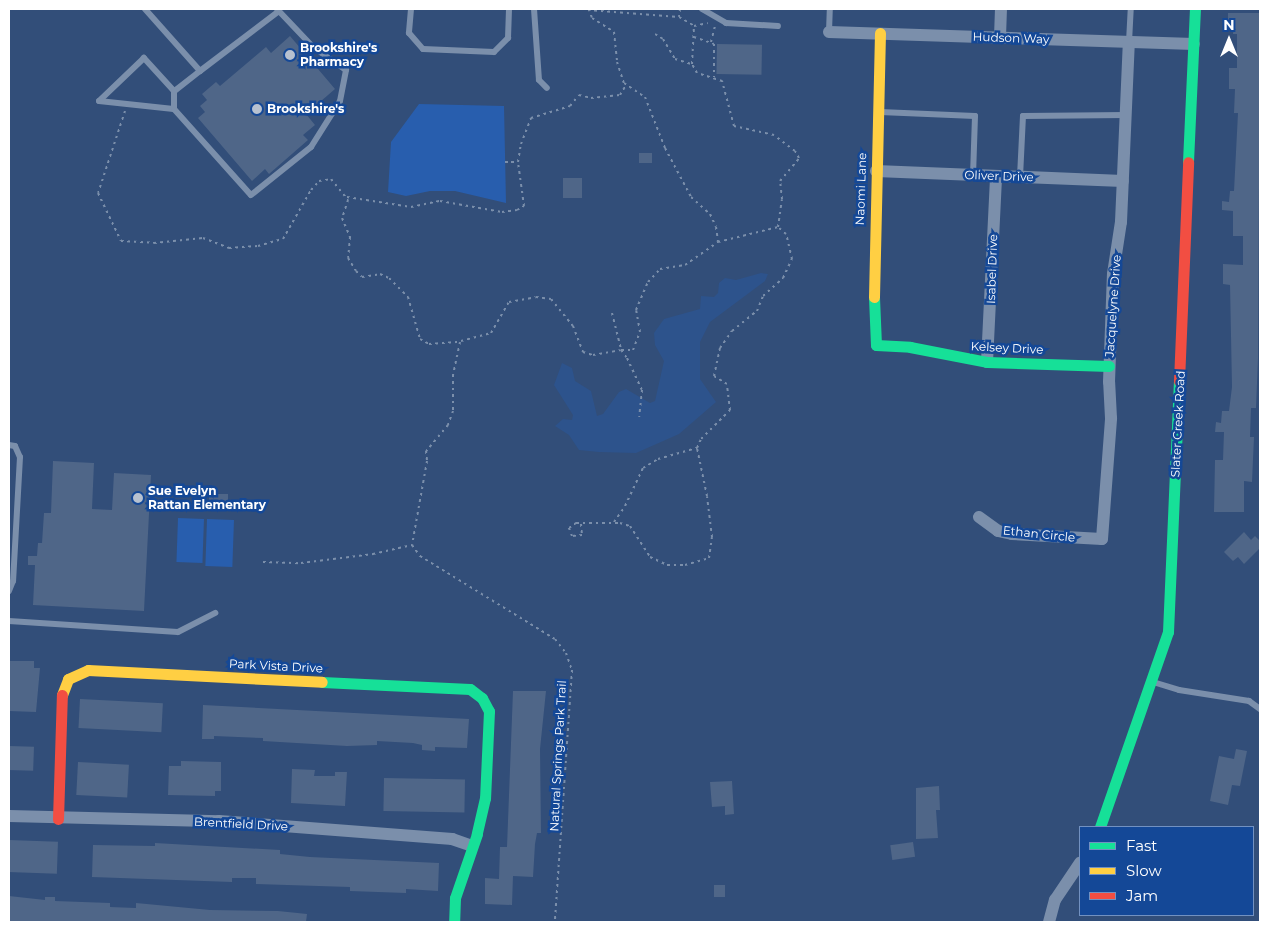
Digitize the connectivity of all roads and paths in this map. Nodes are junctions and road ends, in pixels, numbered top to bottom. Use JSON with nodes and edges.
{"nodes":[{"id":1,"x":145,"y":9,"type":"edge"},
{"id":2,"x":411,"y":9,"type":"edge"},
{"id":3,"x":509,"y":9,"type":"edge"},
{"id":4,"x":534,"y":9,"type":"edge"},
{"id":5,"x":589,"y":9,"type":"edge"},
{"id":6,"x":680,"y":9,"type":"edge"},
{"id":7,"x":702,"y":9,"type":"edge"},
{"id":8,"x":830,"y":9,"type":"edge"},
{"id":9,"x":1001,"y":9,"type":"edge"},
{"id":10,"x":1131,"y":9,"type":"edge"},
{"id":11,"x":1195,"y":9,"type":"edge"},
{"id":12,"x":278,"y":10,"type":"edge"},
{"id":13,"x":679,"y":17,"type":"junction"},
{"id":14,"x":715,"y":19,"type":"junction"},
{"id":15,"x":694,"y":26,"type":"junction"},
{"id":16,"x":778,"y":26,"type":"dead end"},
{"id":17,"x":829,"y":32,"type":"joint"},
{"id":18,"x":880,"y":33,"type":"junction"},
{"id":19,"x":655,"y":34,"type":"dead end"},
{"id":20,"x":694,"y":37,"type":"junction"},
{"id":21,"x":1000,"y":37,"type":"junction"},
{"id":22,"x":711,"y":42,"type":"junction"},
{"id":23,"x":1129,"y":42,"type":"junction"},
{"id":24,"x":1194,"y":44,"type":"junction"},
{"id":25,"x":692,"y":64,"type":"junction"},
{"id":26,"x":200,"y":71,"type":"junction"},
{"id":27,"x":714,"y":77,"type":"junction"},
{"id":28,"x":626,"y":85,"type":"junction"},
{"id":29,"x":547,"y":88,"type":"dead end"},
{"id":30,"x":174,"y":92,"type":"junction"},
{"id":31,"x":126,"y":104,"type":"junction"},
{"id":32,"x":174,"y":109,"type":"junction"},
{"id":33,"x":878,"y":112,"type":"junction"},
{"id":34,"x":1126,"y":115,"type":"junction"},
{"id":35,"x":505,"y":162,"type":"dead end"},
{"id":36,"x":518,"y":162,"type":"junction"},
{"id":37,"x":876,"y":171,"type":"junction"},
{"id":38,"x":973,"y":175,"type":"junction"},
{"id":39,"x":996,"y":176,"type":"junction"},
{"id":40,"x":1020,"y":177,"type":"junction"},
{"id":41,"x":1123,"y":181,"type":"junction"},
{"id":42,"x":346,"y":196,"type":"junction"},
{"id":43,"x":778,"y":227,"type":"junction"},
{"id":44,"x":718,"y":242,"type":"junction"},
{"id":45,"x":612,"y":313,"type":"dead end"},
{"id":46,"x":460,"y":342,"type":"junction"},
{"id":47,"x":876,"y":345,"type":"joint"},
{"id":48,"x":621,"y":350,"type":"junction"},
{"id":49,"x":988,"y":362,"type":"junction"},
{"id":50,"x":1109,"y":366,"type":"junction"},
{"id":51,"x":639,"y":417,"type":"dead end"},
{"id":52,"x":9,"y":444,"type":"edge"},
{"id":53,"x":696,"y":448,"type":"junction"},
{"id":54,"x":979,"y":517,"type":"dead end"},
{"id":55,"x":613,"y":523,"type":"junction"},
{"id":56,"x":580,"y":524,"type":"junction"},
{"id":57,"x":1102,"y":539,"type":"joint"},
{"id":58,"x":412,"y":545,"type":"junction"},
{"id":59,"x":263,"y":562,"type":"dead end"},
{"id":60,"x":9,"y":591,"type":"edge"},
{"id":61,"x":215,"y":613,"type":"dead end"},
{"id":62,"x":9,"y":622,"type":"edge"},
{"id":63,"x":1152,"y":682,"type":"junction"},
{"id":64,"x":1260,"y":709,"type":"edge"},
{"id":65,"x":9,"y":816,"type":"edge"},
{"id":66,"x":58,"y":819,"type":"junction"},
{"id":67,"x":1100,"y":826,"type":"edge"},
{"id":68,"x":472,"y":846,"type":"junction"},
{"id":69,"x":1079,"y":864,"type":"edge"},
{"id":70,"x":454,"y":922,"type":"edge"},
{"id":71,"x":555,"y":922,"type":"edge"},
{"id":72,"x":1049,"y":922,"type":"edge"}],
"edges":[{"from":1,"to":26,"type":"lane"},
{"from":2,"to":3,"type":"lane"},
{"from":4,"to":29,"type":"lane"},
{"from":5,"to":13,"type":"path"},
{"from":5,"to":28,"type":"path"},
{"from":6,"to":13,"type":"path"},
{"from":7,"to":14,"type":"lane"},
{"from":8,"to":17,"type":"lane"},
{"from":9,"to":21,"type":"street"},
{"from":10,"to":23,"type":"lane"},
{"from":11,"to":24,"type":"street","name":"Slater Creek Road"},
{"from":12,"to":26,"type":"lane"},
{"from":12,"to":32,"type":"lane"},
{"from":13,"to":15,"type":"path"},
{"from":14,"to":15,"type":"path"},
{"from":14,"to":16,"type":"lane"},
{"from":14,"to":22,"type":"path"},
{"from":15,"to":20,"type":"path"},
{"from":17,"to":18,"type":"street","name":"Hudson Way"},
{"from":18,"to":21,"type":"street","name":"Hudson Way"},
{"from":18,"to":33,"type":"street","name":"Naomi Lane"},
{"from":19,"to":25,"type":"path"},
{"from":20,"to":22,"type":"path"},
{"from":20,"to":25,"type":"path"},
{"from":21,"to":23,"type":"street","name":"Hudson Way"},
{"from":22,"to":27,"type":"path"},
{"from":23,"to":24,"type":"street","name":"Hudson Way"},
{"from":23,"to":34,"type":"street","name":"Jacquelyne Drive"},
{"from":24,"to":63,"type":"street","name":"Slater Creek Road"},
{"from":25,"to":27,"type":"path"},
{"from":26,"to":30,"type":"lane"},
{"from":27,"to":43,"type":"path"},
{"from":28,"to":36,"type":"path"},
{"from":28,"to":44,"type":"path"},
{"from":30,"to":31,"type":"lane"},
{"from":30,"to":32,"type":"lane"},
{"from":31,"to":32,"type":"lane"},
{"from":31,"to":42,"type":"path"},
{"from":33,"to":37,"type":"street","name":"Naomi Lane"},
{"from":33,"to":38,"type":"lane"},
{"from":34,"to":40,"type":"lane"},
{"from":34,"to":41,"type":"street","name":"Jacquelyne Drive"},
{"from":35,"to":36,"type":"path"},
{"from":36,"to":42,"type":"path"},
{"from":37,"to":38,"type":"street","name":"Oliver Drive"},
{"from":37,"to":47,"type":"street","name":"Naomi Lane"},
{"from":38,"to":39,"type":"street","name":"Oliver Drive"},
{"from":39,"to":40,"type":"street","name":"Oliver Drive"},
{"from":39,"to":49,"type":"street","name":"Isabel Drive"},
{"from":40,"to":41,"type":"street","name":"Oliver Drive"},
{"from":41,"to":50,"type":"street","name":"Jacquelyne Drive"},
{"from":42,"to":46,"type":"path"},
{"from":43,"to":44,"type":"path"},
{"from":43,"to":53,"type":"path"},
{"from":44,"to":48,"type":"path"},
{"from":45,"to":48,"type":"path"},
{"from":46,"to":48,"type":"path"},
{"from":46,"to":58,"type":"path"},
{"from":47,"to":49,"type":"street","name":"Kelsey Drive"},
{"from":48,"to":51,"type":"path"},
{"from":49,"to":50,"type":"street","name":"Kelsey Drive"},
{"from":50,"to":57,"type":"street","name":"Jacquelyne Drive"},
{"from":52,"to":60,"type":"lane"},
{"from":53,"to":55,"type":"path"},
{"from":53,"to":55,"type":"path"},
{"from":54,"to":57,"type":"street","name":"Ethan Circle"},
{"from":55,"to":56,"type":"path"},
{"from":56,"to":56,"type":"path"},
{"from":58,"to":59,"type":"path"},
{"from":58,"to":71,"type":"path","name":"Natural Springs Park Trail"},
{"from":61,"to":62,"type":"lane"},
{"from":63,"to":64,"type":"lane"},
{"from":63,"to":67,"type":"street","name":"Slater Creek Road"},
{"from":65,"to":66,"type":"street","name":"Brentfield Drive"},
{"from":66,"to":68,"type":"street","name":"Brentfield Drive"},
{"from":66,"to":68,"type":"street","name":"Park Vista Drive"},
{"from":68,"to":70,"type":"street"},
{"from":69,"to":72,"type":"street"}]}
